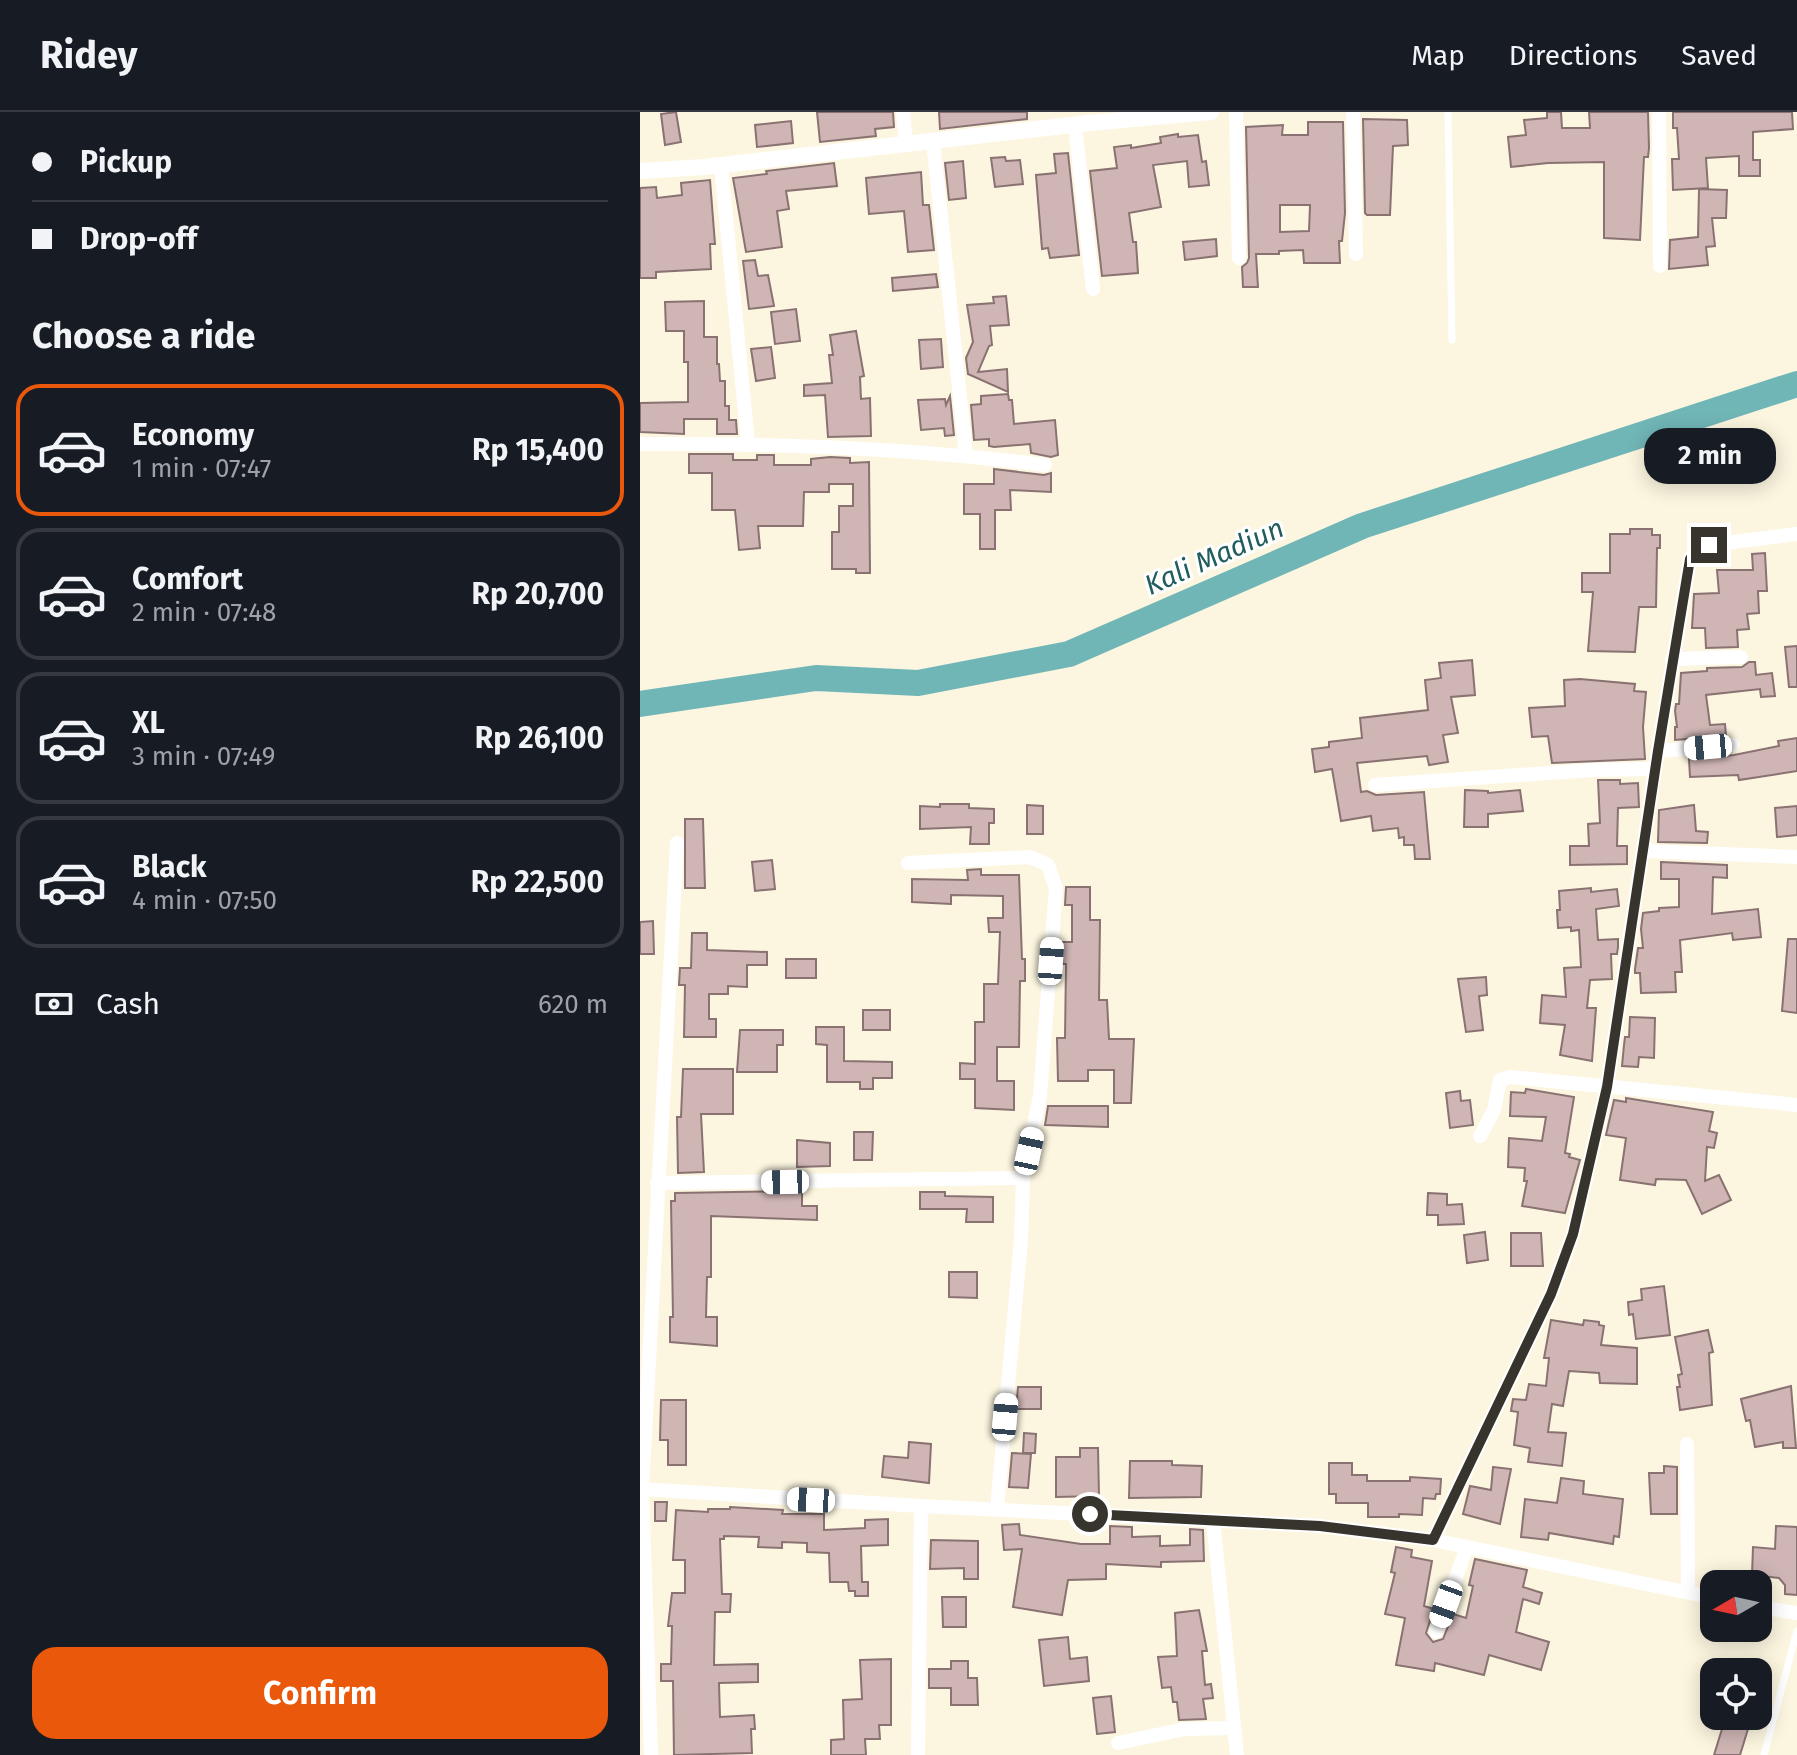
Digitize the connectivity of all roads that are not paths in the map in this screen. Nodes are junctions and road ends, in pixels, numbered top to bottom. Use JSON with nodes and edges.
{"nodes":[{"id":1,"x":903,"y":112,"type":"edge"},
{"id":2,"x":1211,"y":112,"type":"edge"},
{"id":3,"x":1236,"y":112,"type":"edge"},
{"id":4,"x":1353,"y":112,"type":"edge"},
{"id":5,"x":1448,"y":112,"type":"edge"},
{"id":6,"x":1659,"y":112,"type":"edge"},
{"id":7,"x":1086,"y":120,"type":"edge"},
{"id":8,"x":933,"y":141,"type":"junction"},
{"id":9,"x":906,"y":144,"type":"junction"},
{"id":10,"x":721,"y":165,"type":"junction"},
{"id":11,"x":640,"y":171,"type":"edge"},
{"id":12,"x":1356,"y":254,"type":"dead end"},
{"id":13,"x":1239,"y":258,"type":"dead end"},
{"id":14,"x":1660,"y":266,"type":"dead end"},
{"id":15,"x":1093,"y":289,"type":"dead end"},
{"id":16,"x":1452,"y":340,"type":"dead end"},
{"id":17,"x":748,"y":443,"type":"junction"},
{"id":18,"x":640,"y":444,"type":"edge"},
{"id":19,"x":966,"y":455,"type":"junction"},
{"id":20,"x":1045,"y":465,"type":"dead end"},
{"id":21,"x":1797,"y":534,"type":"edge"},
{"id":22,"x":1741,"y":657,"type":"dead end"},
{"id":23,"x":1672,"y":659,"type":"junction"},
{"id":24,"x":1733,"y":745,"type":"dead end"},
{"id":25,"x":1658,"y":751,"type":"junction"},
{"id":26,"x":1655,"y":769,"type":"junction"},
{"id":27,"x":1375,"y":785,"type":"dead end"},
{"id":28,"x":677,"y":843,"type":"dead end"},
{"id":29,"x":1644,"y":851,"type":"junction"},
{"id":30,"x":1797,"y":857,"type":"edge"},
{"id":31,"x":908,"y":863,"type":"dead end"},
{"id":32,"x":1607,"y":1087,"type":"junction"},
{"id":33,"x":1797,"y":1105,"type":"edge"},
{"id":34,"x":1480,"y":1136,"type":"dead end"},
{"id":35,"x":1023,"y":1178,"type":"junction"},
{"id":36,"x":657,"y":1183,"type":"junction"},
{"id":37,"x":1687,"y":1444,"type":"dead end"},
{"id":38,"x":641,"y":1489,"type":"edge"},
{"id":39,"x":921,"y":1506,"type":"junction"},
{"id":40,"x":997,"y":1509,"type":"junction"},
{"id":41,"x":1213,"y":1520,"type":"junction"},
{"id":42,"x":1433,"y":1540,"type":"junction"},
{"id":43,"x":1467,"y":1547,"type":"junction"},
{"id":44,"x":1688,"y":1592,"type":"junction"},
{"id":45,"x":1700,"y":1595,"type":"edge"},
{"id":46,"x":1772,"y":1609,"type":"edge"},
{"id":47,"x":1797,"y":1613,"type":"edge"},
{"id":48,"x":1797,"y":1631,"type":"edge"},
{"id":49,"x":1436,"y":1632,"type":"dead end"},
{"id":50,"x":1234,"y":1728,"type":"junction"},
{"id":51,"x":1118,"y":1743,"type":"dead end"},
{"id":52,"x":651,"y":1755,"type":"edge"},
{"id":53,"x":918,"y":1755,"type":"edge"},
{"id":54,"x":1237,"y":1755,"type":"edge"},
{"id":55,"x":1764,"y":1755,"type":"edge"}],
"edges":[{"from":1,"to":9,"type":"street"},
{"from":2,"to":7,"type":"street"},
{"from":3,"to":13,"type":"street"},
{"from":4,"to":12,"type":"street"},
{"from":5,"to":16,"type":"lane"},
{"from":6,"to":14,"type":"street"},
{"from":7,"to":8,"type":"street"},
{"from":7,"to":15,"type":"street"},
{"from":8,"to":9,"type":"street"},
{"from":8,"to":19,"type":"street"},
{"from":9,"to":10,"type":"street"},
{"from":10,"to":11,"type":"street"},
{"from":10,"to":17,"type":"street"},
{"from":17,"to":18,"type":"street"},
{"from":17,"to":19,"type":"street"},
{"from":19,"to":20,"type":"street"},
{"from":21,"to":23,"type":"street"},
{"from":22,"to":23,"type":"street"},
{"from":23,"to":25,"type":"street"},
{"from":24,"to":25,"type":"street"},
{"from":25,"to":26,"type":"street"},
{"from":26,"to":27,"type":"street"},
{"from":26,"to":29,"type":"street"},
{"from":28,"to":36,"type":"street"},
{"from":29,"to":30,"type":"street"},
{"from":29,"to":32,"type":"street"},
{"from":31,"to":35,"type":"street"},
{"from":32,"to":33,"type":"street"},
{"from":32,"to":34,"type":"street"},
{"from":32,"to":42,"type":"street"},
{"from":35,"to":36,"type":"street"},
{"from":35,"to":40,"type":"street"},
{"from":36,"to":38,"type":"street"},
{"from":37,"to":44,"type":"street"},
{"from":38,"to":39,"type":"street"},
{"from":38,"to":52,"type":"street"},
{"from":39,"to":40,"type":"street"},
{"from":39,"to":53,"type":"street"},
{"from":40,"to":41,"type":"street"},
{"from":41,"to":42,"type":"street"},
{"from":41,"to":50,"type":"street"},
{"from":42,"to":43,"type":"street"},
{"from":43,"to":44,"type":"street"},
{"from":43,"to":49,"type":"street"},
{"from":44,"to":45,"type":"street"},
{"from":46,"to":47,"type":"street"},
{"from":48,"to":55,"type":"lane"},
{"from":50,"to":51,"type":"street"},
{"from":50,"to":54,"type":"street"}]}
